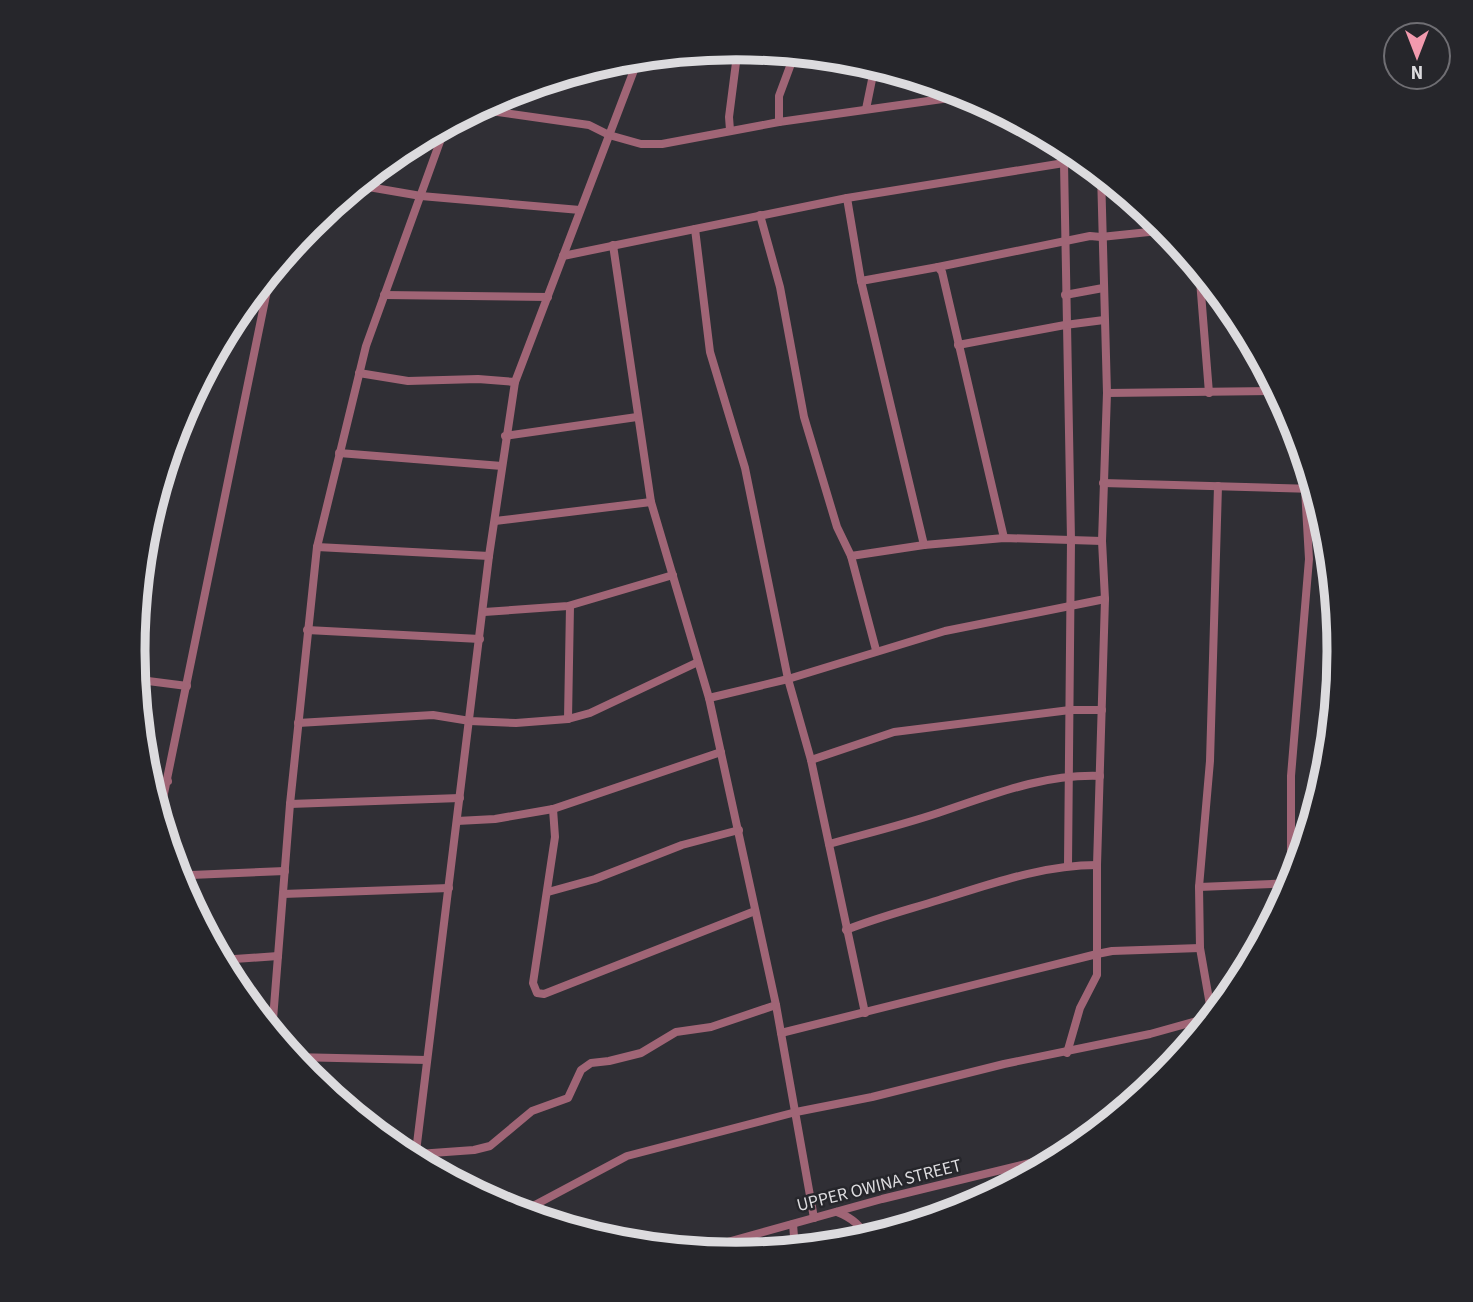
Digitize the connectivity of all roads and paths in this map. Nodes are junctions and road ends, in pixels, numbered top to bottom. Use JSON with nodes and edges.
{"nodes":[{"id":1,"x":736,"y":60,"type":"edge"},
{"id":2,"x":791,"y":63,"type":"edge"},
{"id":3,"x":634,"y":69,"type":"edge"},
{"id":4,"x":873,"y":76,"type":"edge"},
{"id":5,"x":945,"y":98,"type":"edge"},
{"id":6,"x":866,"y":109,"type":"junction"},
{"id":7,"x":495,"y":112,"type":"edge"},
{"id":8,"x":779,"y":122,"type":"junction"},
{"id":9,"x":730,"y":130,"type":"junction"},
{"id":10,"x":609,"y":135,"type":"junction"},
{"id":11,"x":441,"y":139,"type":"edge"},
{"id":12,"x":1064,"y":163,"type":"junction"},
{"id":13,"x":1070,"y":163,"type":"edge"},
{"id":14,"x":1101,"y":185,"type":"edge"},
{"id":15,"x":370,"y":187,"type":"edge"},
{"id":16,"x":421,"y":196,"type":"junction"},
{"id":17,"x":847,"y":198,"type":"junction"},
{"id":18,"x":580,"y":210,"type":"junction"},
{"id":19,"x":760,"y":215,"type":"junction"},
{"id":20,"x":695,"y":229,"type":"junction"},
{"id":21,"x":1153,"y":232,"type":"edge"},
{"id":22,"x":1101,"y":237,"type":"junction"},
{"id":23,"x":1066,"y":241,"type":"junction"},
{"id":24,"x":613,"y":245,"type":"junction"},
{"id":25,"x":563,"y":256,"type":"junction"},
{"id":26,"x":938,"y":267,"type":"junction"},
{"id":27,"x":861,"y":281,"type":"junction"},
{"id":28,"x":1200,"y":284,"type":"edge"},
{"id":29,"x":1102,"y":288,"type":"junction"},
{"id":30,"x":267,"y":291,"type":"edge"},
{"id":31,"x":384,"y":295,"type":"junction"},
{"id":32,"x":1065,"y":295,"type":"junction"},
{"id":33,"x":548,"y":297,"type":"junction"},
{"id":34,"x":1104,"y":320,"type":"junction"},
{"id":35,"x":1065,"y":325,"type":"junction"},
{"id":36,"x":958,"y":345,"type":"junction"},
{"id":37,"x":359,"y":373,"type":"junction"},
{"id":38,"x":515,"y":382,"type":"junction"},
{"id":39,"x":1268,"y":391,"type":"edge"},
{"id":40,"x":1107,"y":393,"type":"junction"},
{"id":41,"x":1209,"y":393,"type":"junction"},
{"id":42,"x":637,"y":417,"type":"junction"},
{"id":43,"x":505,"y":436,"type":"junction"},
{"id":44,"x":339,"y":453,"type":"junction"},
{"id":45,"x":502,"y":466,"type":"junction"},
{"id":46,"x":1103,"y":483,"type":"junction"},
{"id":47,"x":1218,"y":486,"type":"junction"},
{"id":48,"x":1305,"y":489,"type":"joint"},
{"id":49,"x":651,"y":502,"type":"junction"},
{"id":50,"x":495,"y":521,"type":"junction"},
{"id":51,"x":1004,"y":538,"type":"junction"},
{"id":52,"x":1071,"y":540,"type":"junction"},
{"id":53,"x":1102,"y":541,"type":"junction"},
{"id":54,"x":925,"y":545,"type":"junction"},
{"id":55,"x":317,"y":547,"type":"junction"},
{"id":56,"x":489,"y":556,"type":"junction"},
{"id":57,"x":851,"y":556,"type":"junction"},
{"id":58,"x":673,"y":575,"type":"junction"},
{"id":59,"x":1105,"y":599,"type":"junction"},
{"id":60,"x":1070,"y":605,"type":"junction"},
{"id":61,"x":570,"y":606,"type":"junction"},
{"id":62,"x":484,"y":612,"type":"junction"},
{"id":63,"x":307,"y":629,"type":"junction"},
{"id":64,"x":481,"y":639,"type":"junction"},
{"id":65,"x":876,"y":650,"type":"junction"},
{"id":66,"x":698,"y":662,"type":"junction"},
{"id":67,"x":788,"y":679,"type":"junction"},
{"id":68,"x":146,"y":682,"type":"edge"},
{"id":69,"x":187,"y":686,"type":"junction"},
{"id":70,"x":709,"y":698,"type":"junction"},
{"id":71,"x":1070,"y":710,"type":"junction"},
{"id":72,"x":1102,"y":710,"type":"junction"},
{"id":73,"x":568,"y":719,"type":"junction"},
{"id":74,"x":470,"y":722,"type":"junction"},
{"id":75,"x":298,"y":723,"type":"junction"},
{"id":76,"x":721,"y":752,"type":"junction"},
{"id":77,"x":811,"y":760,"type":"junction"},
{"id":78,"x":1070,"y":775,"type":"junction"},
{"id":79,"x":1100,"y":776,"type":"junction"},
{"id":80,"x":168,"y":781,"type":"junction"},
{"id":81,"x":160,"y":783,"type":"edge"},
{"id":82,"x":460,"y":798,"type":"junction"},
{"id":83,"x":164,"y":799,"type":"edge"},
{"id":84,"x":290,"y":804,"type":"junction"},
{"id":85,"x":553,"y":810,"type":"junction"},
{"id":86,"x":457,"y":821,"type":"junction"},
{"id":87,"x":739,"y":830,"type":"junction"},
{"id":88,"x":829,"y":844,"type":"junction"},
{"id":89,"x":1292,"y":853,"type":"edge"},
{"id":90,"x":1068,"y":865,"type":"junction"},
{"id":91,"x":1097,"y":865,"type":"junction"},
{"id":92,"x":285,"y":871,"type":"junction"},
{"id":93,"x":191,"y":875,"type":"dead end"},
{"id":94,"x":1280,"y":884,"type":"edge"},
{"id":95,"x":1199,"y":887,"type":"junction"},
{"id":96,"x":449,"y":888,"type":"junction"},
{"id":97,"x":548,"y":892,"type":"junction"},
{"id":98,"x":283,"y":894,"type":"junction"},
{"id":99,"x":755,"y":911,"type":"junction"},
{"id":100,"x":846,"y":930,"type":"junction"},
{"id":101,"x":1200,"y":948,"type":"junction"},
{"id":102,"x":1097,"y":954,"type":"junction"},
{"id":103,"x":278,"y":956,"type":"junction"},
{"id":104,"x":232,"y":959,"type":"edge"},
{"id":105,"x":776,"y":1005,"type":"junction"},
{"id":106,"x":1210,"y":1005,"type":"edge"},
{"id":107,"x":865,"y":1013,"type":"junction"},
{"id":108,"x":273,"y":1018,"type":"edge"},
{"id":109,"x":1197,"y":1022,"type":"edge"},
{"id":110,"x":781,"y":1033,"type":"junction"},
{"id":111,"x":1067,"y":1053,"type":"junction"},
{"id":112,"x":307,"y":1057,"type":"edge"},
{"id":113,"x":427,"y":1060,"type":"junction"},
{"id":114,"x":796,"y":1112,"type":"junction"},
{"id":115,"x":416,"y":1148,"type":"edge"},
{"id":116,"x":428,"y":1155,"type":"edge"},
{"id":117,"x":1032,"y":1163,"type":"edge"},
{"id":118,"x":533,"y":1206,"type":"edge"},
{"id":119,"x":837,"y":1212,"type":"junction"},
{"id":120,"x":814,"y":1218,"type":"junction"},
{"id":121,"x":793,"y":1224,"type":"junction"},
{"id":122,"x":861,"y":1229,"type":"edge"},
{"id":123,"x":794,"y":1239,"type":"edge"},
{"id":124,"x":728,"y":1242,"type":"edge"}],
"edges":[{"from":1,"to":9,"type":"street"},
{"from":2,"to":8,"type":"street"},
{"from":3,"to":10,"type":"street"},
{"from":4,"to":6,"type":"street"},
{"from":5,"to":6,"type":"street"},
{"from":6,"to":8,"type":"street"},
{"from":7,"to":10,"type":"street"},
{"from":8,"to":9,"type":"street"},
{"from":9,"to":10,"type":"street"},
{"from":10,"to":18,"type":"street"},
{"from":11,"to":16,"type":"street"},
{"from":12,"to":13,"type":"street"},
{"from":12,"to":17,"type":"street"},
{"from":12,"to":23,"type":"street"},
{"from":14,"to":22,"type":"street"},
{"from":15,"to":16,"type":"street"},
{"from":16,"to":18,"type":"street"},
{"from":16,"to":31,"type":"street"},
{"from":17,"to":19,"type":"street"},
{"from":17,"to":27,"type":"street"},
{"from":18,"to":25,"type":"street"},
{"from":19,"to":20,"type":"street"},
{"from":19,"to":57,"type":"street"},
{"from":20,"to":24,"type":"street"},
{"from":20,"to":67,"type":"street"},
{"from":21,"to":22,"type":"street"},
{"from":22,"to":23,"type":"street"},
{"from":22,"to":29,"type":"street"},
{"from":23,"to":26,"type":"street"},
{"from":23,"to":32,"type":"street"},
{"from":24,"to":25,"type":"street"},
{"from":24,"to":42,"type":"street"},
{"from":25,"to":33,"type":"street"},
{"from":26,"to":27,"type":"street"},
{"from":26,"to":36,"type":"street"},
{"from":27,"to":54,"type":"street"},
{"from":28,"to":41,"type":"street"},
{"from":29,"to":32,"type":"street"},
{"from":29,"to":34,"type":"street"},
{"from":30,"to":69,"type":"street"},
{"from":31,"to":33,"type":"street"},
{"from":31,"to":37,"type":"street"},
{"from":32,"to":35,"type":"street"},
{"from":33,"to":38,"type":"street"},
{"from":34,"to":35,"type":"street"},
{"from":34,"to":40,"type":"street"},
{"from":35,"to":36,"type":"street"},
{"from":35,"to":52,"type":"street"},
{"from":36,"to":51,"type":"street"},
{"from":37,"to":38,"type":"street"},
{"from":37,"to":44,"type":"street"},
{"from":38,"to":43,"type":"street"},
{"from":39,"to":41,"type":"street"},
{"from":40,"to":41,"type":"street"},
{"from":40,"to":46,"type":"street"},
{"from":42,"to":43,"type":"street"},
{"from":42,"to":49,"type":"street"},
{"from":43,"to":45,"type":"street"},
{"from":44,"to":45,"type":"street"},
{"from":44,"to":55,"type":"street"},
{"from":45,"to":50,"type":"street"},
{"from":46,"to":47,"type":"street"},
{"from":46,"to":53,"type":"street"},
{"from":47,"to":48,"type":"street"},
{"from":47,"to":95,"type":"street"},
{"from":48,"to":89,"type":"street"},
{"from":49,"to":50,"type":"street"},
{"from":49,"to":58,"type":"street"},
{"from":50,"to":56,"type":"street"},
{"from":51,"to":52,"type":"street"},
{"from":51,"to":54,"type":"street"},
{"from":52,"to":53,"type":"street"},
{"from":52,"to":60,"type":"street"},
{"from":53,"to":59,"type":"street"},
{"from":54,"to":57,"type":"street"},
{"from":55,"to":56,"type":"street"},
{"from":55,"to":63,"type":"street"},
{"from":56,"to":62,"type":"street"},
{"from":57,"to":65,"type":"street"},
{"from":58,"to":61,"type":"street"},
{"from":58,"to":66,"type":"street"},
{"from":59,"to":60,"type":"street"},
{"from":59,"to":72,"type":"street"},
{"from":60,"to":65,"type":"street"},
{"from":60,"to":71,"type":"street"},
{"from":61,"to":62,"type":"street"},
{"from":61,"to":73,"type":"street"},
{"from":62,"to":64,"type":"street"},
{"from":63,"to":64,"type":"street"},
{"from":63,"to":75,"type":"street"},
{"from":64,"to":74,"type":"street"},
{"from":65,"to":67,"type":"street"},
{"from":66,"to":70,"type":"street"},
{"from":66,"to":73,"type":"street"},
{"from":67,"to":70,"type":"street"},
{"from":67,"to":77,"type":"street"},
{"from":68,"to":69,"type":"street"},
{"from":69,"to":80,"type":"street"},
{"from":70,"to":76,"type":"street"},
{"from":71,"to":72,"type":"street"},
{"from":71,"to":77,"type":"street"},
{"from":71,"to":78,"type":"street"},
{"from":72,"to":79,"type":"street"},
{"from":73,"to":74,"type":"street"},
{"from":74,"to":75,"type":"street"},
{"from":74,"to":82,"type":"street"},
{"from":75,"to":84,"type":"street"},
{"from":76,"to":85,"type":"street"},
{"from":76,"to":87,"type":"street"},
{"from":77,"to":88,"type":"street"},
{"from":78,"to":79,"type":"street"},
{"from":78,"to":88,"type":"street"},
{"from":78,"to":90,"type":"street"},
{"from":79,"to":91,"type":"street"},
{"from":80,"to":81,"type":"street"},
{"from":80,"to":83,"type":"street"},
{"from":82,"to":84,"type":"street"},
{"from":82,"to":86,"type":"street"},
{"from":84,"to":92,"type":"street"},
{"from":85,"to":86,"type":"street"},
{"from":85,"to":97,"type":"street"},
{"from":86,"to":96,"type":"street"},
{"from":87,"to":97,"type":"street"},
{"from":87,"to":99,"type":"street"},
{"from":88,"to":100,"type":"street"},
{"from":90,"to":91,"type":"street"},
{"from":90,"to":100,"type":"street"},
{"from":91,"to":102,"type":"street"},
{"from":92,"to":93,"type":"street"},
{"from":92,"to":98,"type":"street"},
{"from":94,"to":95,"type":"street"},
{"from":95,"to":101,"type":"street"},
{"from":96,"to":98,"type":"street"},
{"from":96,"to":113,"type":"street"},
{"from":97,"to":99,"type":"street"},
{"from":98,"to":103,"type":"street"},
{"from":99,"to":105,"type":"street"},
{"from":100,"to":107,"type":"street"},
{"from":101,"to":102,"type":"street"},
{"from":101,"to":106,"type":"street"},
{"from":102,"to":107,"type":"street"},
{"from":102,"to":111,"type":"street"},
{"from":103,"to":104,"type":"street"},
{"from":103,"to":108,"type":"street"},
{"from":105,"to":110,"type":"street"},
{"from":105,"to":116,"type":"street"},
{"from":107,"to":110,"type":"street"},
{"from":109,"to":111,"type":"street"},
{"from":110,"to":114,"type":"street"},
{"from":111,"to":114,"type":"street"},
{"from":112,"to":113,"type":"street"},
{"from":113,"to":115,"type":"street"},
{"from":114,"to":118,"type":"street"},
{"from":114,"to":120,"type":"street"},
{"from":117,"to":119,"type":"street","name":"UPPER OWINA STREET"},
{"from":119,"to":120,"type":"street","name":"UPPER OWINA STREET"},
{"from":119,"to":122,"type":"street"},
{"from":120,"to":121,"type":"street","name":"UPPER OWINA STREET"},
{"from":121,"to":123,"type":"street"},
{"from":121,"to":124,"type":"street","name":"UPPER OWINA STREET"}]}
